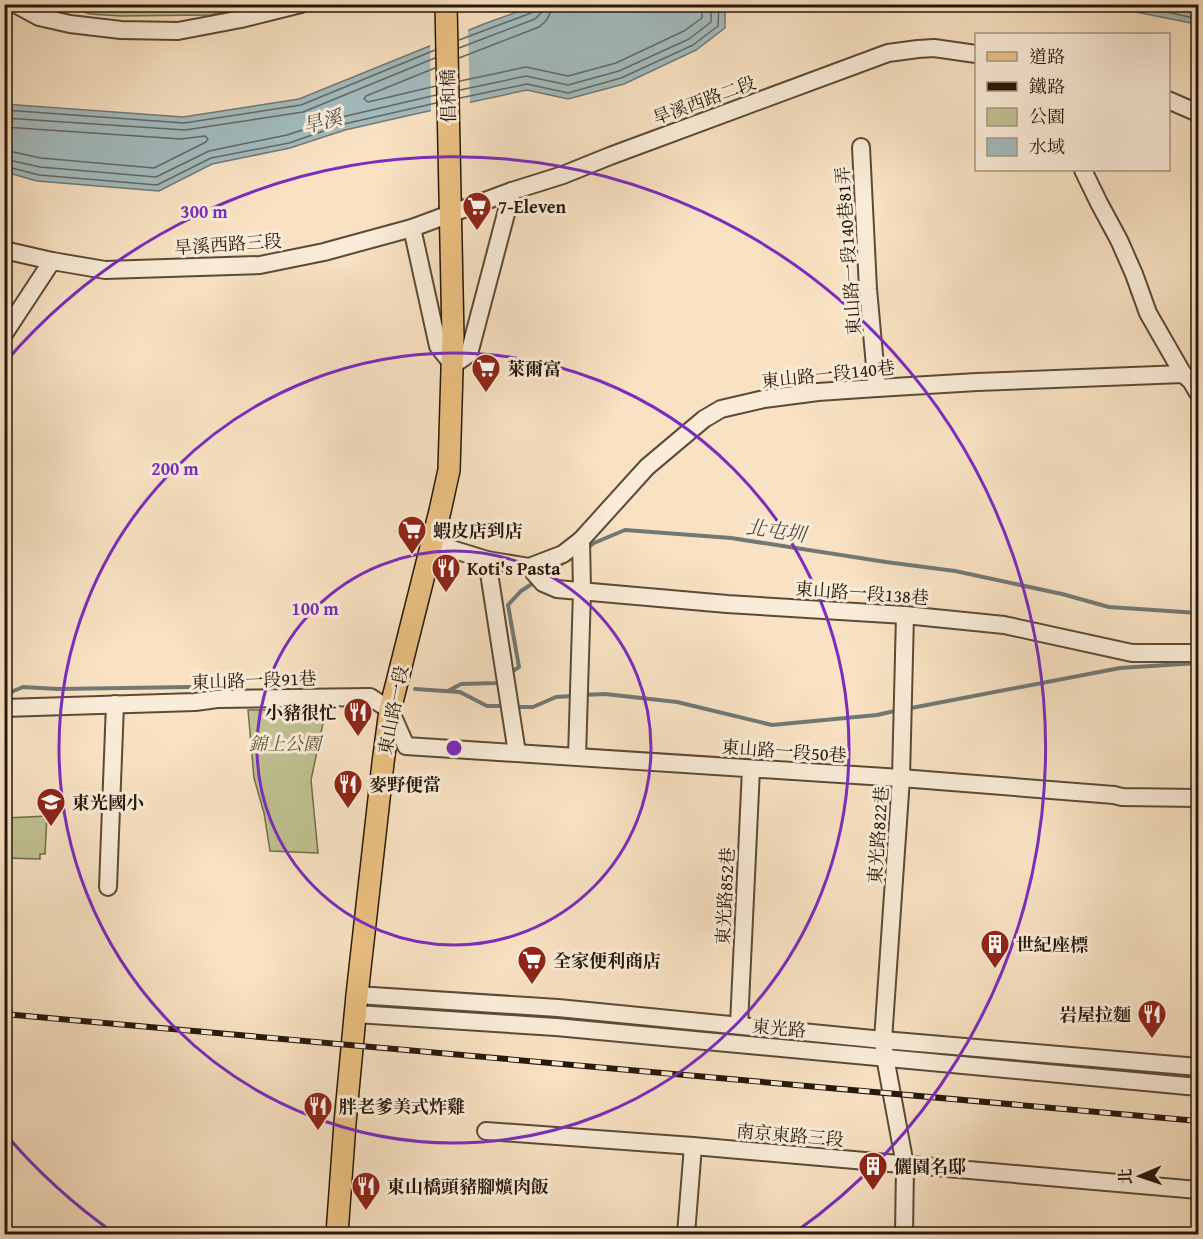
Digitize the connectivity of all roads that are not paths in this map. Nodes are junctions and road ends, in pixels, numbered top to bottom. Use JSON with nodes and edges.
{"nodes":[{"id":1,"x":15,"y":4,"type":"edge"},
{"id":2,"x":301,"y":4,"type":"edge"},
{"id":3,"x":446,"y":4,"type":"edge"},
{"id":4,"x":975,"y":54,"type":"edge"},
{"id":5,"x":1170,"y":101,"type":"edge"},
{"id":6,"x":1198,"y":113,"type":"edge"},
{"id":7,"x":861,"y":147,"type":"dead end"},
{"id":8,"x":1083,"y":171,"type":"edge"},
{"id":9,"x":450,"y":188,"type":"joint"},
{"id":10,"x":512,"y":191,"type":"junction"},
{"id":11,"x":450,"y":214,"type":"junction"},
{"id":12,"x":412,"y":228,"type":"junction"},
{"id":13,"x":4,"y":250,"type":"edge"},
{"id":14,"x":52,"y":261,"type":"junction"},
{"id":15,"x":4,"y":334,"type":"edge"},
{"id":16,"x":453,"y":364,"type":"junction"},
{"id":17,"x":1183,"y":374,"type":"junction"},
{"id":18,"x":877,"y":388,"type":"junction"},
{"id":19,"x":1198,"y":393,"type":"edge"},
{"id":20,"x":582,"y":540,"type":"junction"},
{"id":21,"x":432,"y":543,"type":"junction"},
{"id":22,"x":488,"y":560,"type":"junction"},
{"id":23,"x":529,"y":567,"type":"junction"},
{"id":24,"x":582,"y":591,"type":"junction"},
{"id":25,"x":905,"y":615,"type":"junction"},
{"id":26,"x":1198,"y":653,"type":"edge"},
{"id":27,"x":115,"y":704,"type":"junction"},
{"id":28,"x":4,"y":708,"type":"edge"},
{"id":29,"x":390,"y":710,"type":"junction"},
{"id":30,"x":517,"y":753,"type":"junction"},
{"id":31,"x":577,"y":757,"type":"junction"},
{"id":32,"x":751,"y":769,"type":"junction"},
{"id":33,"x":901,"y":778,"type":"junction"},
{"id":34,"x":1198,"y":798,"type":"edge"},
{"id":35,"x":108,"y":887,"type":"dead end"},
{"id":36,"x":357,"y":1004,"type":"junction"},
{"id":37,"x":739,"y":1025,"type":"junction"},
{"id":38,"x":883,"y":1040,"type":"junction"},
{"id":39,"x":885,"y":1057,"type":"junction"},
{"id":40,"x":1198,"y":1067,"type":"edge"},
{"id":41,"x":1198,"y":1087,"type":"edge"},
{"id":42,"x":486,"y":1131,"type":"dead end"},
{"id":43,"x":693,"y":1146,"type":"junction"},
{"id":44,"x":904,"y":1165,"type":"junction"},
{"id":45,"x":1198,"y":1190,"type":"edge"},
{"id":46,"x":337,"y":1234,"type":"edge"},
{"id":47,"x":686,"y":1234,"type":"edge"},
{"id":48,"x":904,"y":1234,"type":"edge"}],
"edges":[{"from":1,"to":2,"type":"street"},
{"from":3,"to":9,"type":"main road","name":"倡和橋"},
{"from":4,"to":10,"type":"street","name":"旱溪西路二段"},
{"from":5,"to":6,"type":"street"},
{"from":7,"to":18,"type":"street","name":"東山路一段140巷81弄"},
{"from":8,"to":17,"type":"street"},
{"from":9,"to":11,"type":"main road","name":"東山路一段"},
{"from":10,"to":11,"type":"street","name":"旱溪西路二段"},
{"from":10,"to":16,"type":"street"},
{"from":11,"to":12,"type":"street","name":"旱溪西路三段"},
{"from":11,"to":16,"type":"main road","name":"東山路一段"},
{"from":12,"to":14,"type":"street","name":"旱溪西路三段"},
{"from":12,"to":16,"type":"street"},
{"from":13,"to":14,"type":"street","name":"旱溪西路三段"},
{"from":14,"to":15,"type":"street"},
{"from":16,"to":21,"type":"main road","name":"東山路一段"},
{"from":17,"to":18,"type":"street","name":"東山路一段140巷"},
{"from":17,"to":19,"type":"street"},
{"from":18,"to":20,"type":"street","name":"東山路一段140巷"},
{"from":20,"to":23,"type":"street","name":"東山路一段140巷"},
{"from":20,"to":24,"type":"street"},
{"from":21,"to":22,"type":"street"},
{"from":21,"to":29,"type":"main road","name":"東山路一段"},
{"from":22,"to":23,"type":"street"},
{"from":22,"to":30,"type":"street"},
{"from":23,"to":24,"type":"street","name":"東山路一段138巷"},
{"from":24,"to":25,"type":"street","name":"東山路一段138巷"},
{"from":24,"to":31,"type":"street"},
{"from":25,"to":26,"type":"street","name":"東山路一段138巷"},
{"from":25,"to":33,"type":"street","name":"東光路822巷"},
{"from":27,"to":28,"type":"street","name":"東山路一段91巷"},
{"from":27,"to":29,"type":"street","name":"東山路一段91巷"},
{"from":27,"to":35,"type":"street"},
{"from":29,"to":30,"type":"street","name":"東山路一段50巷"},
{"from":29,"to":36,"type":"main road","name":"東山路一段"},
{"from":30,"to":31,"type":"street","name":"東山路一段50巷"},
{"from":31,"to":32,"type":"street","name":"東山路一段50巷"},
{"from":32,"to":33,"type":"street","name":"東山路一段50巷"},
{"from":32,"to":37,"type":"street","name":"東光路852巷"},
{"from":33,"to":34,"type":"street","name":"東山路一段50巷"},
{"from":33,"to":38,"type":"street","name":"東光路822巷"},
{"from":36,"to":37,"type":"street","name":"東光路"},
{"from":36,"to":39,"type":"street","name":"東光路"},
{"from":36,"to":46,"type":"main road","name":"東山路一段"},
{"from":37,"to":38,"type":"street","name":"東光路"},
{"from":38,"to":39,"type":"street","name":"東光路822巷"},
{"from":38,"to":40,"type":"street","name":"東光路"},
{"from":39,"to":41,"type":"street","name":"東光路"},
{"from":39,"to":44,"type":"street","name":"東光路822巷"},
{"from":42,"to":43,"type":"street","name":"南京東路三段"},
{"from":43,"to":44,"type":"street","name":"南京東路三段"},
{"from":43,"to":47,"type":"street"},
{"from":44,"to":45,"type":"street","name":"南京東路三段"},
{"from":44,"to":48,"type":"street","name":"東光路822巷"}]}
